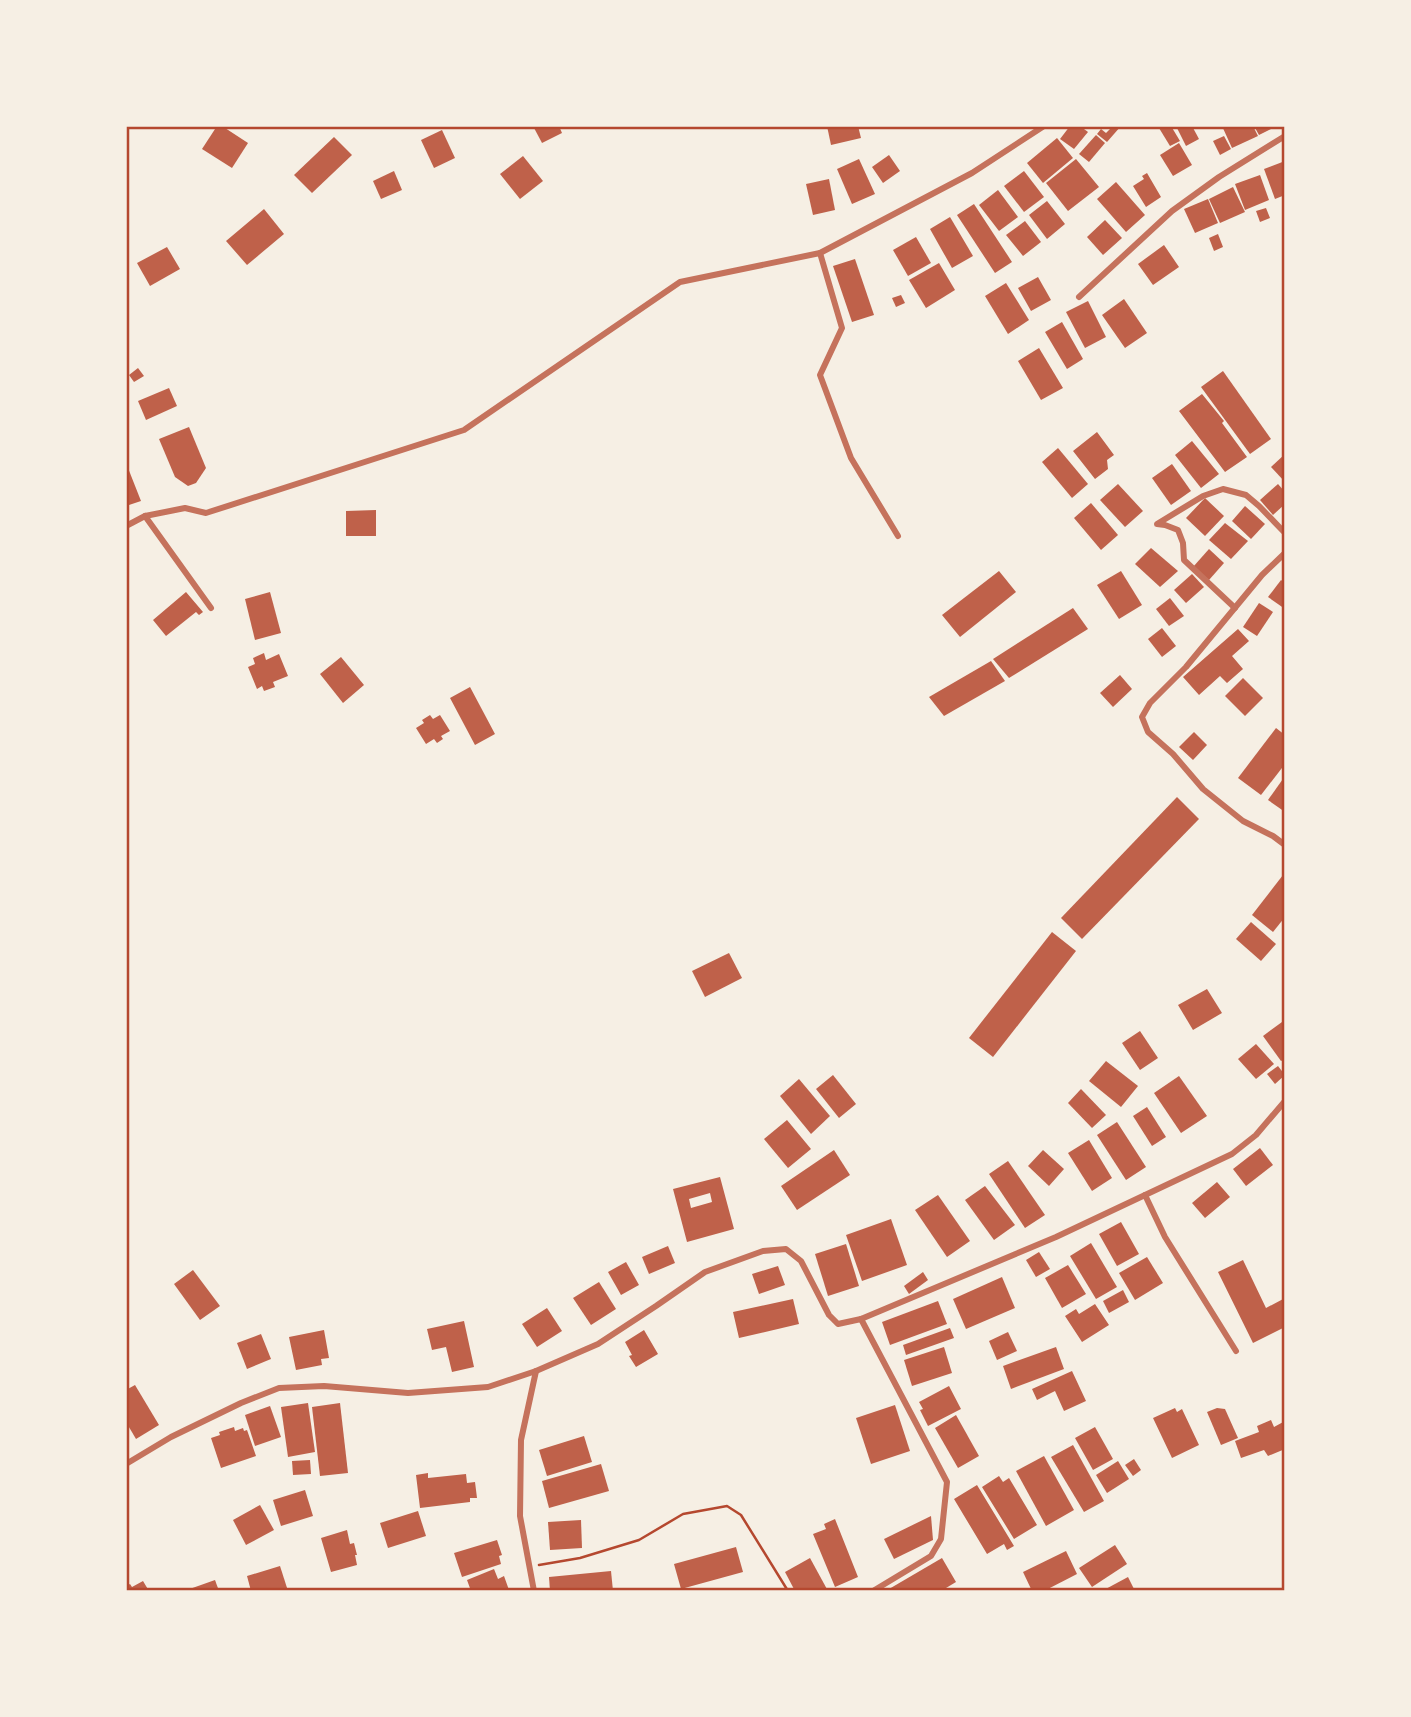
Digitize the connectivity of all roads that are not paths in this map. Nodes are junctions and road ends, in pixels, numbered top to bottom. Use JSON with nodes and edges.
{"nodes":[{"id":1,"x":1044,"y":126,"type":"edge"},
{"id":2,"x":1285,"y":136,"type":"edge"},
{"id":3,"x":820,"y":253,"type":"junction"},
{"id":4,"x":1079,"y":297,"type":"dead end"},
{"id":5,"x":145,"y":516,"type":"junction"},
{"id":6,"x":126,"y":526,"type":"edge"},
{"id":7,"x":1285,"y":533,"type":"edge"},
{"id":8,"x":898,"y":537,"type":"dead end"},
{"id":9,"x":1285,"y":553,"type":"edge"},
{"id":10,"x":211,"y":608,"type":"dead end"},
{"id":11,"x":1236,"y":608,"type":"junction"},
{"id":12,"x":1285,"y":845,"type":"edge"},
{"id":13,"x":1285,"y":1101,"type":"edge"},
{"id":14,"x":1145,"y":1195,"type":"junction"},
{"id":15,"x":860,"y":1319,"type":"junction"},
{"id":16,"x":1236,"y":1351,"type":"dead end"},
{"id":17,"x":536,"y":1371,"type":"junction"},
{"id":18,"x":126,"y":1464,"type":"edge"},
{"id":19,"x":534,"y":1591,"type":"edge"},
{"id":20,"x":873,"y":1591,"type":"edge"}],
"edges":[{"from":1,"to":3,"type":"street"},
{"from":2,"to":4,"type":"street"},
{"from":3,"to":5,"type":"street"},
{"from":3,"to":8,"type":"street"},
{"from":5,"to":6,"type":"street"},
{"from":5,"to":10,"type":"street"},
{"from":7,"to":11,"type":"street"},
{"from":9,"to":11,"type":"street"},
{"from":11,"to":12,"type":"street"},
{"from":13,"to":14,"type":"street"},
{"from":14,"to":15,"type":"street"},
{"from":14,"to":16,"type":"street"},
{"from":15,"to":17,"type":"street"},
{"from":15,"to":20,"type":"street"},
{"from":17,"to":18,"type":"street"},
{"from":17,"to":19,"type":"street"}]}
